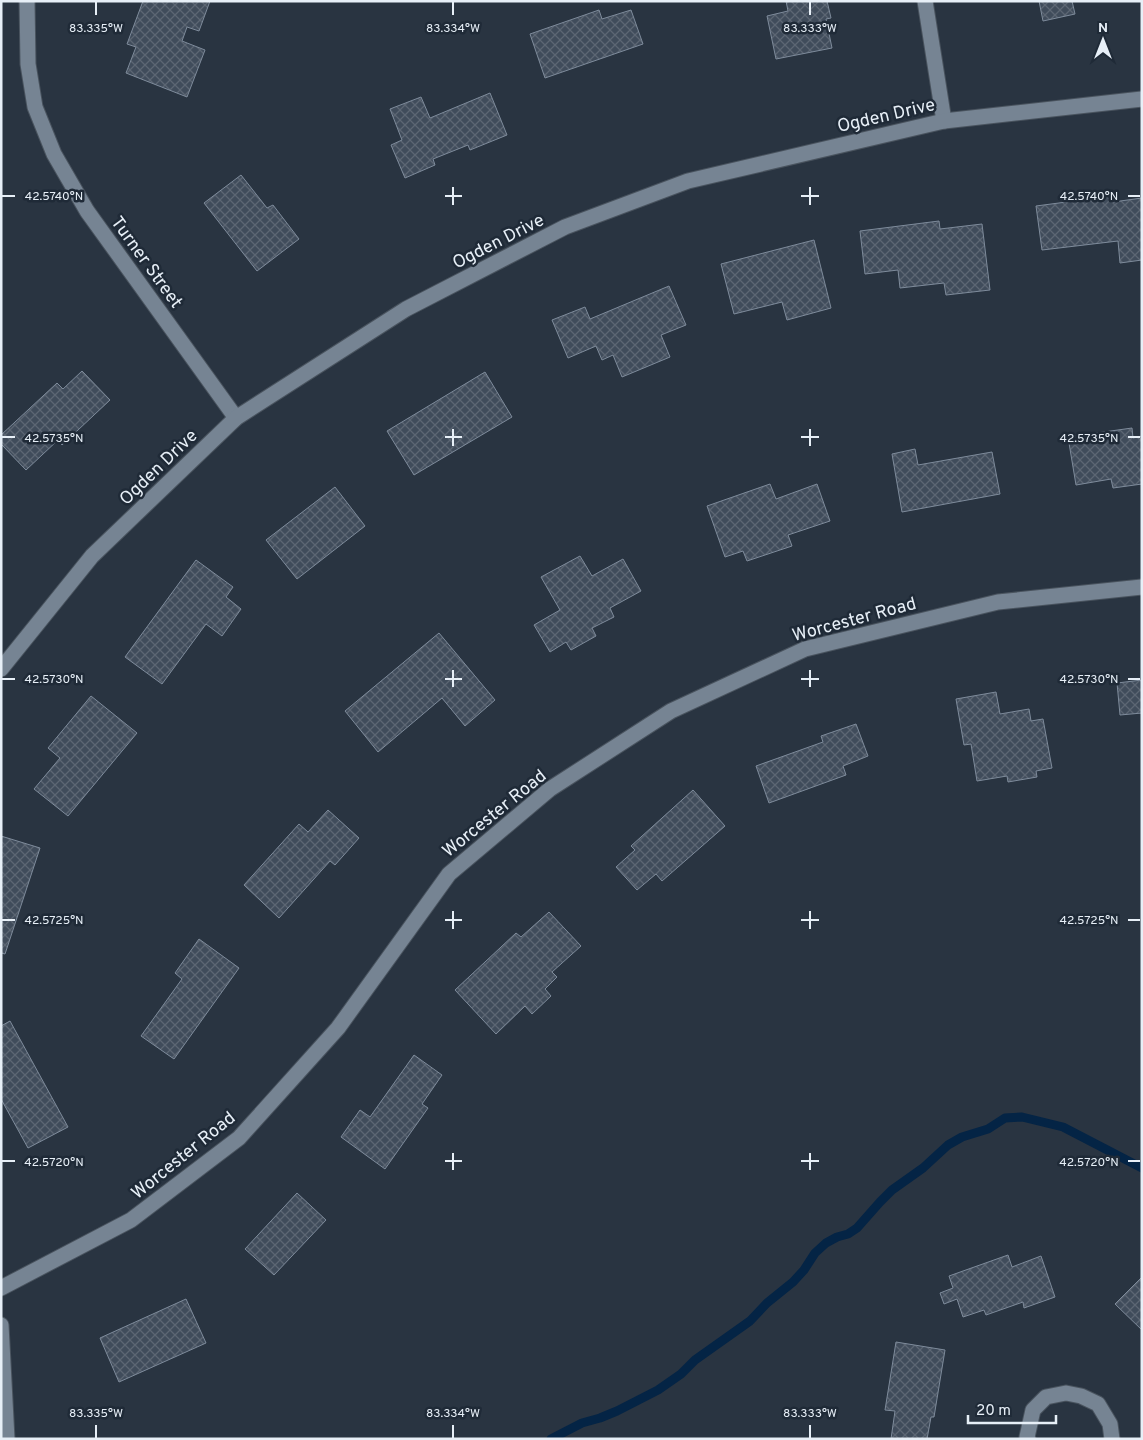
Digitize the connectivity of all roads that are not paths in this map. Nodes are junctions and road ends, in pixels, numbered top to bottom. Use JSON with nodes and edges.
{"nodes":[{"id":1,"x":27,"y":1,"type":"edge"},
{"id":2,"x":925,"y":1,"type":"edge"},
{"id":3,"x":1142,"y":99,"type":"edge"},
{"id":4,"x":944,"y":121,"type":"junction"},
{"id":5,"x":236,"y":418,"type":"junction"},
{"id":6,"x":1142,"y":587,"type":"edge"},
{"id":7,"x":1,"y":669,"type":"edge"},
{"id":8,"x":1,"y":1288,"type":"edge"},
{"id":9,"x":1,"y":1325,"type":"edge"},
{"id":10,"x":7,"y":1439,"type":"edge"},
{"id":11,"x":1028,"y":1439,"type":"edge"},
{"id":12,"x":1112,"y":1439,"type":"edge"}],
"edges":[{"from":1,"to":5,"type":"street","name":"Turner Street"},
{"from":2,"to":4,"type":"street"},
{"from":3,"to":4,"type":"street","name":"Ogden Drive"},
{"from":4,"to":5,"type":"street","name":"Ogden Drive"},
{"from":5,"to":7,"type":"street","name":"Ogden Drive"},
{"from":6,"to":8,"type":"street","name":"Worcester Road"},
{"from":9,"to":10,"type":"street"},
{"from":11,"to":12,"type":"street"}]}
